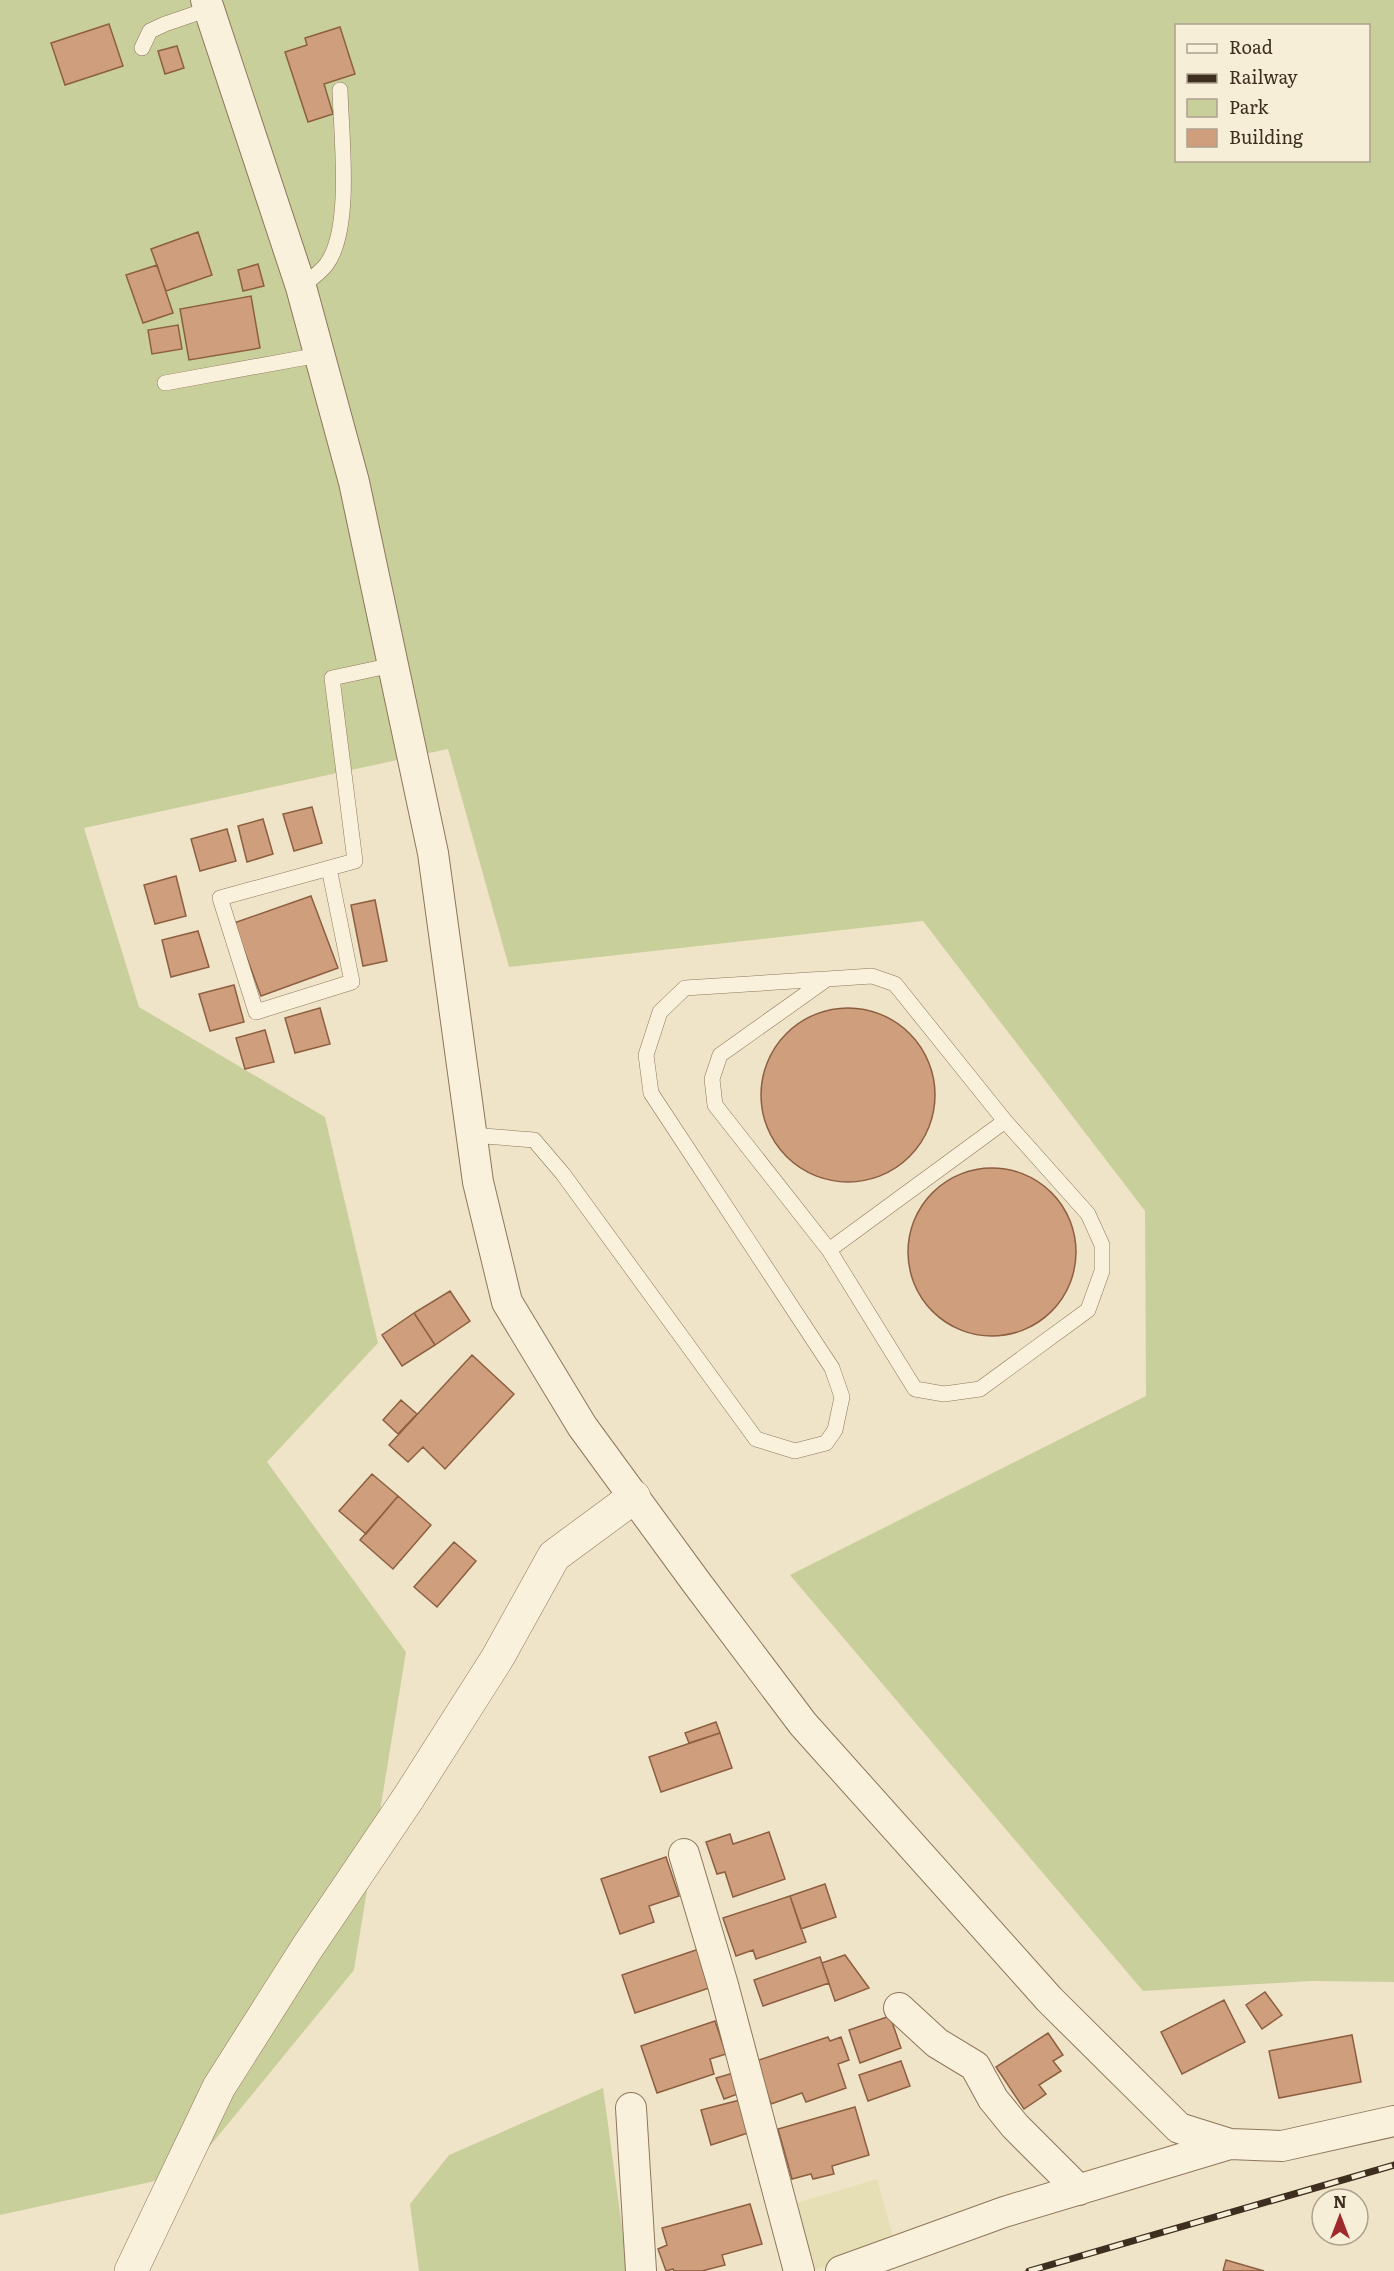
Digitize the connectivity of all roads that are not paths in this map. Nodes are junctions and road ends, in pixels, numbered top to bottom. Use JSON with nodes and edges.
{"nodes":[{"id":1,"x":207,"y":4,"type":"edge"},
{"id":2,"x":142,"y":48,"type":"dead end"},
{"id":3,"x":339,"y":90,"type":"dead end"},
{"id":4,"x":301,"y":287,"type":"junction"},
{"id":5,"x":319,"y":355,"type":"junction"},
{"id":6,"x":165,"y":383,"type":"dead end"},
{"id":7,"x":393,"y":665,"type":"junction"},
{"id":8,"x":329,"y":868,"type":"junction"},
{"id":9,"x":827,"y":979,"type":"junction"},
{"id":10,"x":1005,"y":1121,"type":"junction"},
{"id":11,"x":471,"y":1135,"type":"junction"},
{"id":12,"x":829,"y":1250,"type":"junction"},
{"id":13,"x":634,"y":1497,"type":"junction"},
{"id":14,"x":684,"y":1854,"type":"dead end"},
{"id":15,"x":899,"y":2008,"type":"dead end"},
{"id":16,"x":631,"y":2108,"type":"dead end"},
{"id":17,"x":1394,"y":2121,"type":"edge"},
{"id":18,"x":1230,"y":2144,"type":"junction"},
{"id":19,"x":1079,"y":2190,"type":"junction"},
{"id":20,"x":131,"y":2271,"type":"edge"},
{"id":21,"x":641,"y":2271,"type":"edge"},
{"id":22,"x":799,"y":2271,"type":"edge"},
{"id":23,"x":841,"y":2271,"type":"edge"}],
"edges":[{"from":1,"to":2,"type":"lane"},
{"from":1,"to":4,"type":"street"},
{"from":3,"to":4,"type":"lane"},
{"from":4,"to":5,"type":"street"},
{"from":5,"to":6,"type":"lane"},
{"from":5,"to":7,"type":"street"},
{"from":7,"to":8,"type":"lane"},
{"from":7,"to":11,"type":"street"},
{"from":8,"to":8,"type":"lane"},
{"from":9,"to":10,"type":"lane"},
{"from":9,"to":11,"type":"lane"},
{"from":9,"to":12,"type":"lane"},
{"from":10,"to":12,"type":"lane"},
{"from":10,"to":12,"type":"lane"},
{"from":11,"to":13,"type":"street"},
{"from":13,"to":18,"type":"street"},
{"from":13,"to":20,"type":"street"},
{"from":14,"to":22,"type":"street"},
{"from":15,"to":19,"type":"street"},
{"from":16,"to":21,"type":"street"},
{"from":17,"to":18,"type":"street"},
{"from":18,"to":19,"type":"street"},
{"from":19,"to":23,"type":"street"}]}
